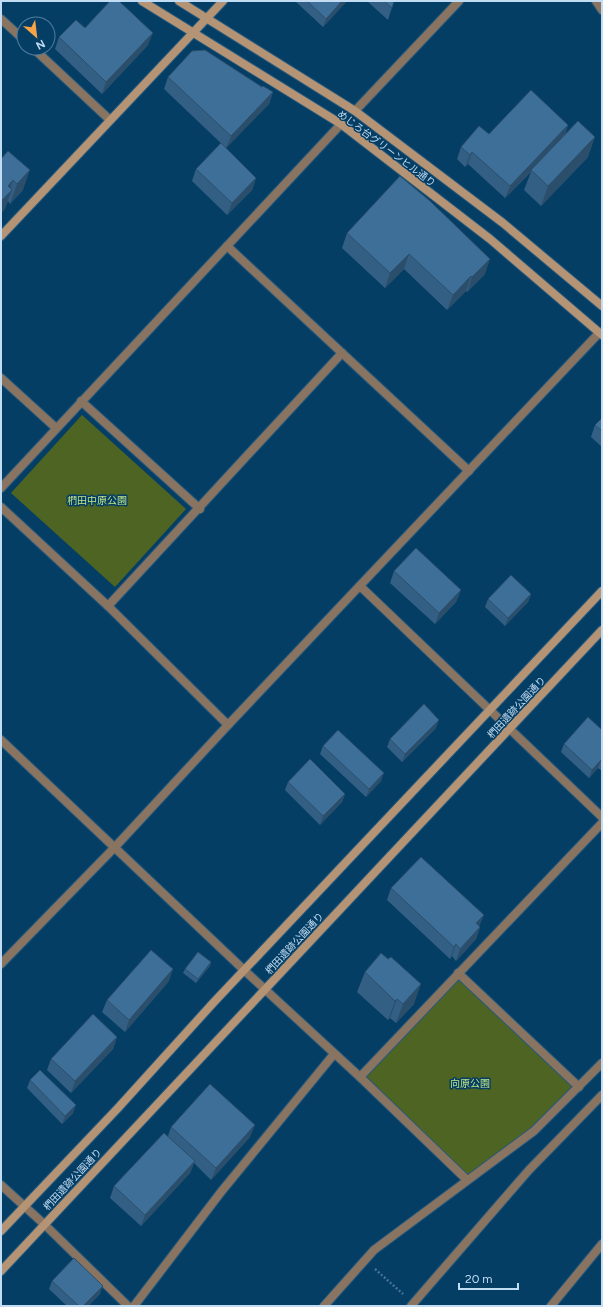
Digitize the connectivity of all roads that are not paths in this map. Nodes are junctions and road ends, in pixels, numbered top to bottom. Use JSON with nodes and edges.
{"nodes":[{"id":1,"x":142,"y":1,"type":"edge"},
{"id":2,"x":179,"y":1,"type":"edge"},
{"id":3,"x":223,"y":1,"type":"edge"},
{"id":4,"x":459,"y":1,"type":"edge"},
{"id":5,"x":596,"y":1,"type":"edge"},
{"id":6,"x":602,"y":10,"type":"edge"},
{"id":7,"x":207,"y":18,"type":"junction"},
{"id":8,"x":1,"y":19,"type":"edge"},
{"id":9,"x":193,"y":32,"type":"junction"},
{"id":10,"x":16,"y":33,"type":"edge"},
{"id":11,"x":42,"y":56,"type":"edge"},
{"id":12,"x":355,"y":111,"type":"junction"},
{"id":13,"x":110,"y":120,"type":"junction"},
{"id":14,"x":342,"y":124,"type":"junction"},
{"id":15,"x":1,"y":236,"type":"edge"},
{"id":16,"x":227,"y":246,"type":"junction"},
{"id":17,"x":602,"y":306,"type":"edge"},
{"id":18,"x":601,"y":334,"type":"edge"},
{"id":19,"x":342,"y":353,"type":"junction"},
{"id":20,"x":1,"y":378,"type":"edge"},
{"id":21,"x":81,"y":401,"type":"junction"},
{"id":22,"x":56,"y":428,"type":"junction"},
{"id":23,"x":469,"y":471,"type":"junction"},
{"id":24,"x":1,"y":488,"type":"edge"},
{"id":25,"x":1,"y":507,"type":"edge"},
{"id":26,"x":200,"y":509,"type":"junction"},
{"id":27,"x":360,"y":586,"type":"junction"},
{"id":28,"x":602,"y":591,"type":"edge"},
{"id":29,"x":108,"y":606,"type":"junction"},
{"id":30,"x":602,"y":630,"type":"edge"},
{"id":31,"x":490,"y":711,"type":"junction"},
{"id":32,"x":228,"y":725,"type":"junction"},
{"id":33,"x":509,"y":728,"type":"junction"},
{"id":34,"x":1,"y":740,"type":"edge"},
{"id":35,"x":602,"y":817,"type":"edge"},
{"id":36,"x":602,"y":823,"type":"edge"},
{"id":37,"x":115,"y":847,"type":"junction"},
{"id":38,"x":1,"y":964,"type":"edge"},
{"id":39,"x":244,"y":970,"type":"junction"},
{"id":40,"x":458,"y":973,"type":"junction"},
{"id":41,"x":265,"y":989,"type":"junction"},
{"id":42,"x":334,"y":1054,"type":"junction"},
{"id":43,"x":602,"y":1062,"type":"edge"},
{"id":44,"x":360,"y":1077,"type":"junction"},
{"id":45,"x":579,"y":1087,"type":"junction"},
{"id":46,"x":602,"y":1096,"type":"edge"},
{"id":47,"x":467,"y":1180,"type":"junction"},
{"id":48,"x":1,"y":1185,"type":"edge"},
{"id":49,"x":24,"y":1206,"type":"junction"},
{"id":50,"x":44,"y":1224,"type":"junction"},
{"id":51,"x":1,"y":1231,"type":"edge"},
{"id":52,"x":602,"y":1244,"type":"edge"},
{"id":53,"x":1,"y":1271,"type":"edge"},
{"id":54,"x":412,"y":1305,"type":"edge"},
{"id":55,"x":128,"y":1306,"type":"edge"},
{"id":56,"x":134,"y":1306,"type":"edge"},
{"id":57,"x":324,"y":1306,"type":"edge"},
{"id":58,"x":551,"y":1306,"type":"edge"}],
"edges":[{"from":1,"to":9,"type":"street","name":"めじろ台グリーンヒル通り"},
{"from":2,"to":7,"type":"street","name":"めじろ台グリーンヒル通り"},
{"from":3,"to":7,"type":"street"},
{"from":4,"to":12,"type":"street"},
{"from":5,"to":6,"type":"street"},
{"from":7,"to":9,"type":"street"},
{"from":7,"to":12,"type":"street","name":"めじろ台グリーンヒル通り"},
{"from":8,"to":10,"type":"street"},
{"from":9,"to":13,"type":"street"},
{"from":9,"to":14,"type":"street","name":"めじろ台グリーンヒル通り"},
{"from":11,"to":13,"type":"street"},
{"from":12,"to":17,"type":"street","name":"めじろ台グリーンヒル通り"},
{"from":13,"to":15,"type":"street"},
{"from":14,"to":16,"type":"street"},
{"from":14,"to":18,"type":"street","name":"めじろ台グリーンヒル通り"},
{"from":16,"to":19,"type":"street"},
{"from":16,"to":21,"type":"street"},
{"from":18,"to":23,"type":"street"},
{"from":19,"to":23,"type":"street"},
{"from":19,"to":26,"type":"street"},
{"from":20,"to":22,"type":"street"},
{"from":21,"to":22,"type":"street"},
{"from":21,"to":26,"type":"street"},
{"from":22,"to":24,"type":"street"},
{"from":23,"to":27,"type":"street"},
{"from":25,"to":29,"type":"street"},
{"from":26,"to":29,"type":"street"},
{"from":27,"to":31,"type":"street"},
{"from":27,"to":32,"type":"street"},
{"from":28,"to":31,"type":"street","name":"椚田遺跡公園通り"},
{"from":29,"to":32,"type":"street"},
{"from":30,"to":33,"type":"street","name":"椚田遺跡公園通り"},
{"from":31,"to":33,"type":"street"},
{"from":31,"to":39,"type":"street","name":"椚田遺跡公園通り"},
{"from":32,"to":37,"type":"street"},
{"from":33,"to":35,"type":"street"},
{"from":33,"to":41,"type":"street","name":"椚田遺跡公園通り"},
{"from":34,"to":37,"type":"street"},
{"from":36,"to":40,"type":"street"},
{"from":37,"to":38,"type":"street"},
{"from":37,"to":39,"type":"street"},
{"from":39,"to":41,"type":"street"},
{"from":39,"to":49,"type":"street","name":"椚田遺跡公園通り"},
{"from":40,"to":44,"type":"street"},
{"from":40,"to":45,"type":"street"},
{"from":41,"to":42,"type":"street"},
{"from":41,"to":50,"type":"street","name":"椚田遺跡公園通り"},
{"from":42,"to":44,"type":"street"},
{"from":42,"to":56,"type":"street"},
{"from":43,"to":45,"type":"street"},
{"from":44,"to":47,"type":"street"},
{"from":45,"to":47,"type":"street"},
{"from":46,"to":54,"type":"street"},
{"from":47,"to":57,"type":"street"},
{"from":48,"to":49,"type":"street"},
{"from":49,"to":50,"type":"street"},
{"from":49,"to":51,"type":"street","name":"椚田遺跡公園通り"},
{"from":50,"to":53,"type":"street","name":"椚田遺跡公園通り"},
{"from":50,"to":55,"type":"street"},
{"from":52,"to":58,"type":"street"}]}
